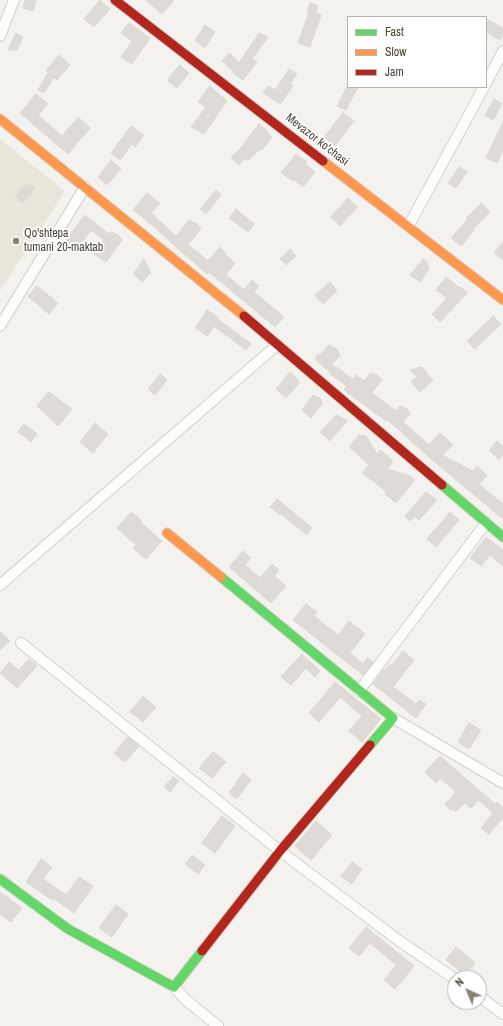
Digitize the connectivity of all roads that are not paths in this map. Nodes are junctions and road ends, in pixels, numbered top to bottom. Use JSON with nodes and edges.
{"nodes":[{"id":1,"x":14,"y":0,"type":"edge"},
{"id":2,"x":115,"y":0,"type":"edge"},
{"id":3,"x":0,"y":36,"type":"edge"},
{"id":4,"x":503,"y":51,"type":"edge"},
{"id":5,"x":487,"y":81,"type":"edge"},
{"id":6,"x":483,"y":88,"type":"edge"},
{"id":7,"x":0,"y":119,"type":"edge"},
{"id":8,"x":85,"y":187,"type":"junction"},
{"id":9,"x":409,"y":226,"type":"junction"},
{"id":10,"x":503,"y":300,"type":"edge"},
{"id":11,"x":0,"y":326,"type":"edge"},
{"id":12,"x":277,"y":345,"type":"junction"},
{"id":13,"x":486,"y":522,"type":"junction"},
{"id":14,"x":167,"y":534,"type":"dead end"},
{"id":15,"x":503,"y":537,"type":"edge"},
{"id":16,"x":0,"y":585,"type":"edge"},
{"id":17,"x":22,"y":643,"type":"dead end"},
{"id":18,"x":359,"y":691,"type":"junction"},
{"id":19,"x":393,"y":718,"type":"junction"},
{"id":20,"x":503,"y":783,"type":"edge"},
{"id":21,"x":280,"y":851,"type":"junction"},
{"id":22,"x":0,"y":879,"type":"edge"},
{"id":23,"x":447,"y":974,"type":"edge"},
{"id":24,"x":174,"y":987,"type":"junction"},
{"id":25,"x":487,"y":1002,"type":"edge"},
{"id":26,"x":503,"y":1014,"type":"edge"},
{"id":27,"x":218,"y":1026,"type":"edge"}],
"edges":[{"from":1,"to":3,"type":"street"},
{"from":2,"to":9,"type":"street","name":"Mevazor ko'chasi"},
{"from":4,"to":5,"type":"street"},
{"from":6,"to":9,"type":"street"},
{"from":7,"to":8,"type":"street"},
{"from":8,"to":11,"type":"street"},
{"from":8,"to":12,"type":"street"},
{"from":9,"to":10,"type":"street","name":"Mevazor ko'chasi"},
{"from":12,"to":13,"type":"street"},
{"from":12,"to":16,"type":"street"},
{"from":13,"to":15,"type":"street"},
{"from":13,"to":18,"type":"street"},
{"from":14,"to":18,"type":"street"},
{"from":17,"to":21,"type":"street"},
{"from":18,"to":19,"type":"street"},
{"from":19,"to":20,"type":"street"},
{"from":19,"to":21,"type":"street"},
{"from":21,"to":23,"type":"street"},
{"from":21,"to":24,"type":"street"},
{"from":22,"to":24,"type":"street"},
{"from":24,"to":27,"type":"street"},
{"from":25,"to":26,"type":"street"}]}
